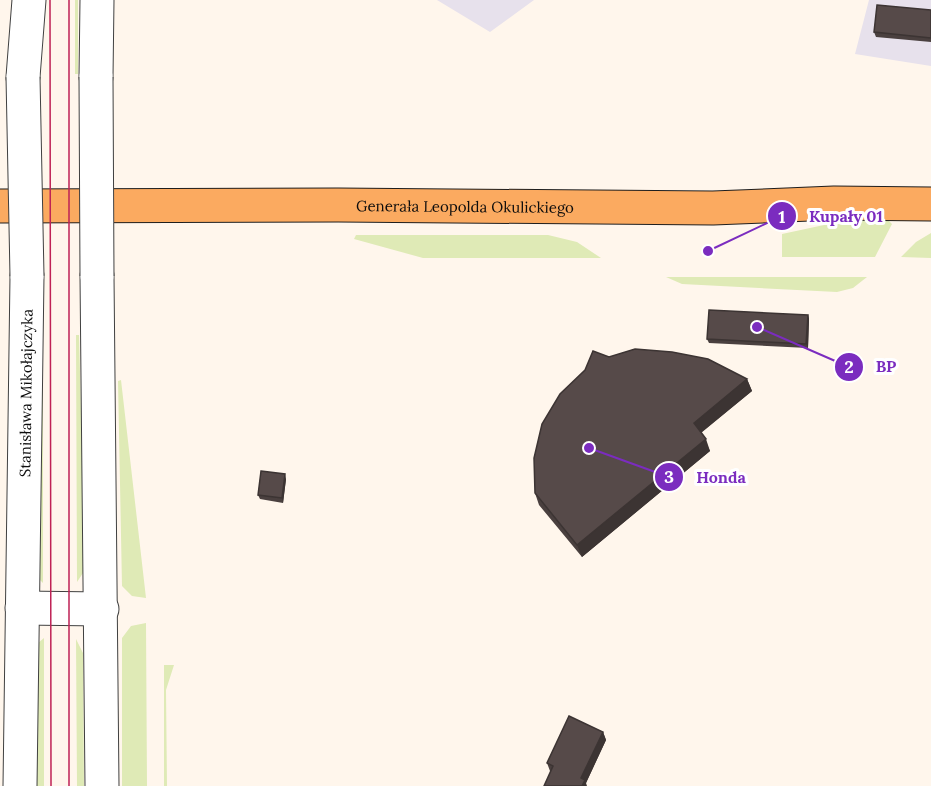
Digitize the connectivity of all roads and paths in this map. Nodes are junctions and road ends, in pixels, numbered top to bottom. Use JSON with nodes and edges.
{"nodes":[{"id":1,"x":29,"y":0,"type":"edge"},
{"id":2,"x":97,"y":0,"type":"edge"},
{"id":3,"x":931,"y":204,"type":"edge"},
{"id":4,"x":0,"y":206,"type":"edge"},
{"id":5,"x":21,"y":608,"type":"junction"},
{"id":6,"x":102,"y":609,"type":"junction"},
{"id":7,"x":20,"y":786,"type":"edge"},
{"id":8,"x":102,"y":786,"type":"edge"}],
"edges":[{"from":1,"to":5,"type":"street","name":"Stanisława Mikołajczyka","bridge":true},
{"from":2,"to":6,"type":"street","bridge":true},
{"from":3,"to":4,"type":"main road","name":"Generała Leopolda Okulickiego"},
{"from":5,"to":6,"type":"street"},
{"from":5,"to":7,"type":"street","name":"Stanisława Mikołajczyka"},
{"from":6,"to":8,"type":"street"}]}
